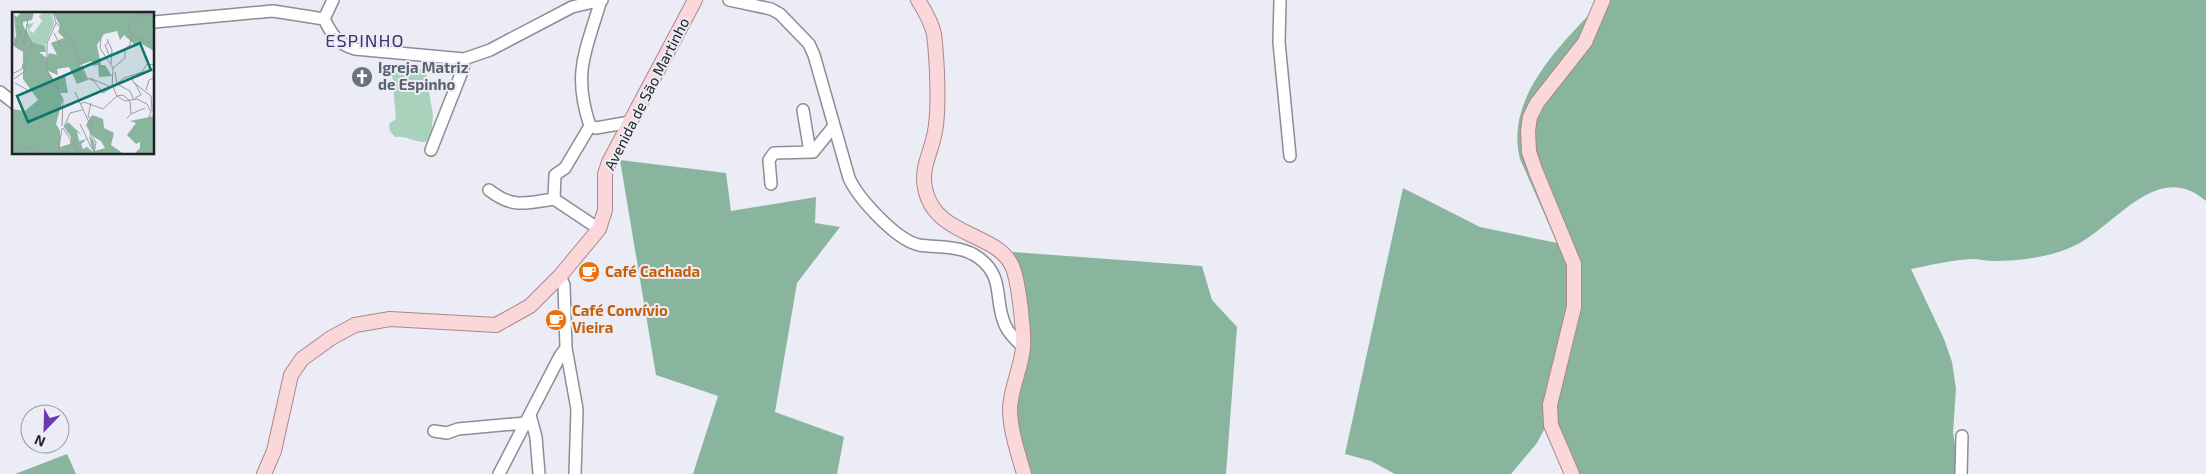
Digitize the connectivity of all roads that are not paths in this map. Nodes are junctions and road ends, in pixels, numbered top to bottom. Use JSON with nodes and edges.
{"nodes":[{"id":1,"x":333,"y":0,"type":"edge"},
{"id":2,"x":602,"y":0,"type":"edge"},
{"id":3,"x":695,"y":0,"type":"edge"},
{"id":4,"x":730,"y":0,"type":"edge"},
{"id":5,"x":918,"y":0,"type":"edge"},
{"id":6,"x":1280,"y":0,"type":"edge"},
{"id":7,"x":1603,"y":0,"type":"edge"},
{"id":8,"x":324,"y":19,"type":"junction"},
{"id":9,"x":155,"y":22,"type":"edge"},
{"id":10,"x":464,"y":59,"type":"junction"},
{"id":11,"x":0,"y":92,"type":"edge"},
{"id":12,"x":12,"y":101,"type":"edge"},
{"id":13,"x":803,"y":110,"type":"dead end"},
{"id":14,"x":630,"y":122,"type":"junction"},
{"id":15,"x":590,"y":126,"type":"junction"},
{"id":16,"x":834,"y":126,"type":"junction"},
{"id":17,"x":431,"y":150,"type":"dead end"},
{"id":18,"x":810,"y":152,"type":"junction"},
{"id":19,"x":1290,"y":156,"type":"dead end"},
{"id":20,"x":771,"y":184,"type":"dead end"},
{"id":21,"x":489,"y":190,"type":"dead end"},
{"id":22,"x":554,"y":199,"type":"junction"},
{"id":23,"x":599,"y":229,"type":"junction"},
{"id":24,"x":560,"y":276,"type":"junction"},
{"id":25,"x":566,"y":348,"type":"junction"},
{"id":26,"x":1023,"y":348,"type":"junction"},
{"id":27,"x":528,"y":419,"type":"junction"},
{"id":28,"x":434,"y":431,"type":"dead end"},
{"id":29,"x":1962,"y":436,"type":"dead end"},
{"id":30,"x":264,"y":474,"type":"edge"},
{"id":31,"x":500,"y":474,"type":"edge"},
{"id":32,"x":539,"y":474,"type":"edge"},
{"id":33,"x":575,"y":474,"type":"edge"},
{"id":34,"x":1024,"y":474,"type":"edge"},
{"id":35,"x":1572,"y":474,"type":"edge"},
{"id":36,"x":1961,"y":474,"type":"edge"}],
"edges":[{"from":1,"to":8,"type":"street"},
{"from":2,"to":10,"type":"street"},
{"from":2,"to":15,"type":"street"},
{"from":3,"to":14,"type":"main road","name":"Avenida de São Martinho"},
{"from":4,"to":16,"type":"street"},
{"from":5,"to":26,"type":"main road"},
{"from":6,"to":19,"type":"street"},
{"from":7,"to":35,"type":"main road"},
{"from":8,"to":9,"type":"street"},
{"from":8,"to":10,"type":"street"},
{"from":10,"to":17,"type":"street"},
{"from":11,"to":12,"type":"street"},
{"from":13,"to":18,"type":"street"},
{"from":14,"to":15,"type":"street"},
{"from":14,"to":23,"type":"main road","name":"Avenida de São Martinho"},
{"from":15,"to":22,"type":"street"},
{"from":16,"to":18,"type":"street"},
{"from":16,"to":26,"type":"street"},
{"from":18,"to":20,"type":"street"},
{"from":21,"to":22,"type":"street"},
{"from":22,"to":23,"type":"street"},
{"from":23,"to":24,"type":"main road","name":"Avenida de São Martinho"},
{"from":24,"to":25,"type":"street"},
{"from":24,"to":30,"type":"main road","name":"Avenida de São Martinho"},
{"from":25,"to":27,"type":"street"},
{"from":25,"to":33,"type":"street"},
{"from":26,"to":34,"type":"main road"},
{"from":27,"to":28,"type":"street"},
{"from":27,"to":31,"type":"street"},
{"from":27,"to":32,"type":"street"},
{"from":29,"to":36,"type":"street"}]}
